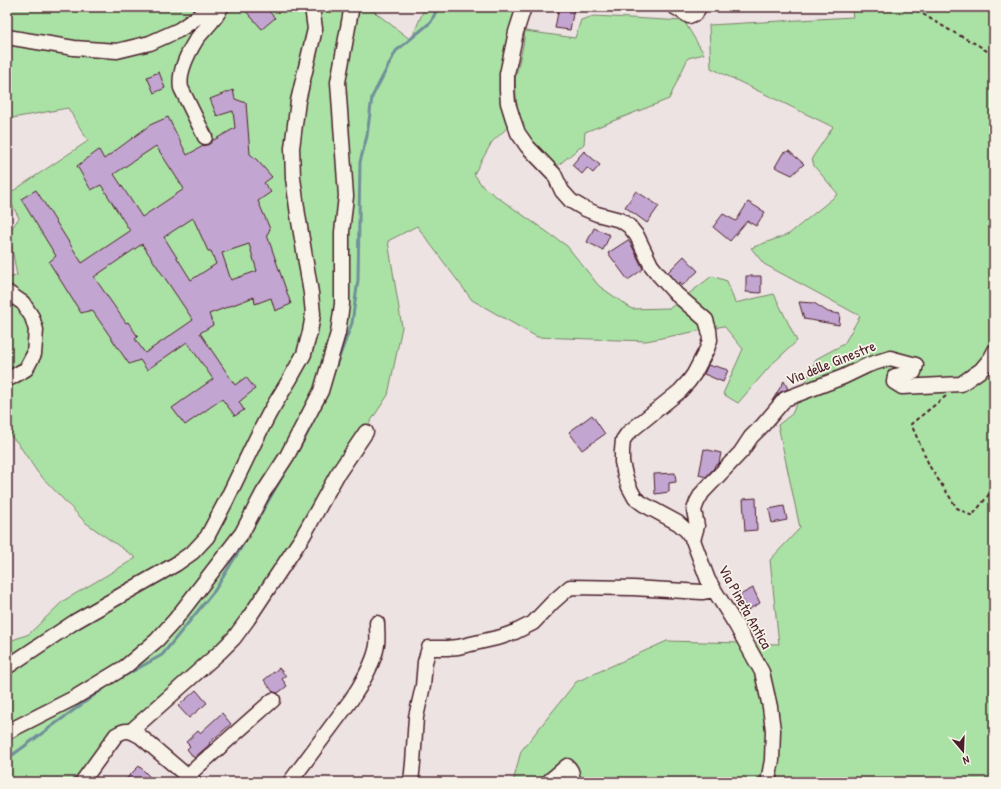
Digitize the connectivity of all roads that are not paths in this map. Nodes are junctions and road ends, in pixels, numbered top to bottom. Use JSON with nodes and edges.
{"nodes":[{"id":1,"x":212,"y":7,"type":"edge"},
{"id":2,"x":222,"y":7,"type":"edge"},
{"id":3,"x":312,"y":7,"type":"edge"},
{"id":4,"x":319,"y":7,"type":"edge"},
{"id":5,"x":349,"y":7,"type":"edge"},
{"id":6,"x":524,"y":7,"type":"edge"},
{"id":7,"x":675,"y":7,"type":"edge"},
{"id":8,"x":699,"y":7,"type":"edge"},
{"id":9,"x":315,"y":29,"type":"junction"},
{"id":10,"x":7,"y":37,"type":"edge"},
{"id":11,"x":205,"y":137,"type":"dead end"},
{"id":12,"x":7,"y":292,"type":"edge"},
{"id":13,"x":994,"y":352,"type":"edge"},
{"id":14,"x":7,"y":379,"type":"edge"},
{"id":15,"x":366,"y":432,"type":"dead end"},
{"id":16,"x":693,"y":540,"type":"junction"},
{"id":17,"x":714,"y":590,"type":"junction"},
{"id":18,"x":377,"y":623,"type":"dead end"},
{"id":19,"x":7,"y":667,"type":"edge"},
{"id":20,"x":273,"y":700,"type":"dead end"},
{"id":21,"x":131,"y":731,"type":"junction"},
{"id":22,"x":7,"y":732,"type":"edge"},
{"id":23,"x":191,"y":779,"type":"edge"},
{"id":24,"x":82,"y":782,"type":"edge"},
{"id":25,"x":290,"y":782,"type":"edge"},
{"id":26,"x":411,"y":782,"type":"edge"},
{"id":27,"x":548,"y":782,"type":"edge"},
{"id":28,"x":572,"y":782,"type":"edge"},
{"id":29,"x":768,"y":782,"type":"edge"}],
"edges":[{"from":1,"to":10,"type":"street"},
{"from":2,"to":11,"type":"street"},
{"from":3,"to":9,"type":"street"},
{"from":4,"to":9,"type":"street"},
{"from":5,"to":22,"type":"street"},
{"from":6,"to":16,"type":"street","name":"Via Pineta Antica"},
{"from":7,"to":8,"type":"street"},
{"from":9,"to":19,"type":"street"},
{"from":12,"to":14,"type":"street"},
{"from":13,"to":16,"type":"street","name":"Via delle Ginestre"},
{"from":15,"to":21,"type":"street"},
{"from":16,"to":17,"type":"street","name":"Via Pineta Antica"},
{"from":17,"to":26,"type":"street"},
{"from":17,"to":29,"type":"street","name":"Via Pineta Antica"},
{"from":18,"to":25,"type":"street"},
{"from":20,"to":23,"type":"street"},
{"from":21,"to":23,"type":"street"},
{"from":21,"to":24,"type":"street"},
{"from":27,"to":28,"type":"street"}]}
